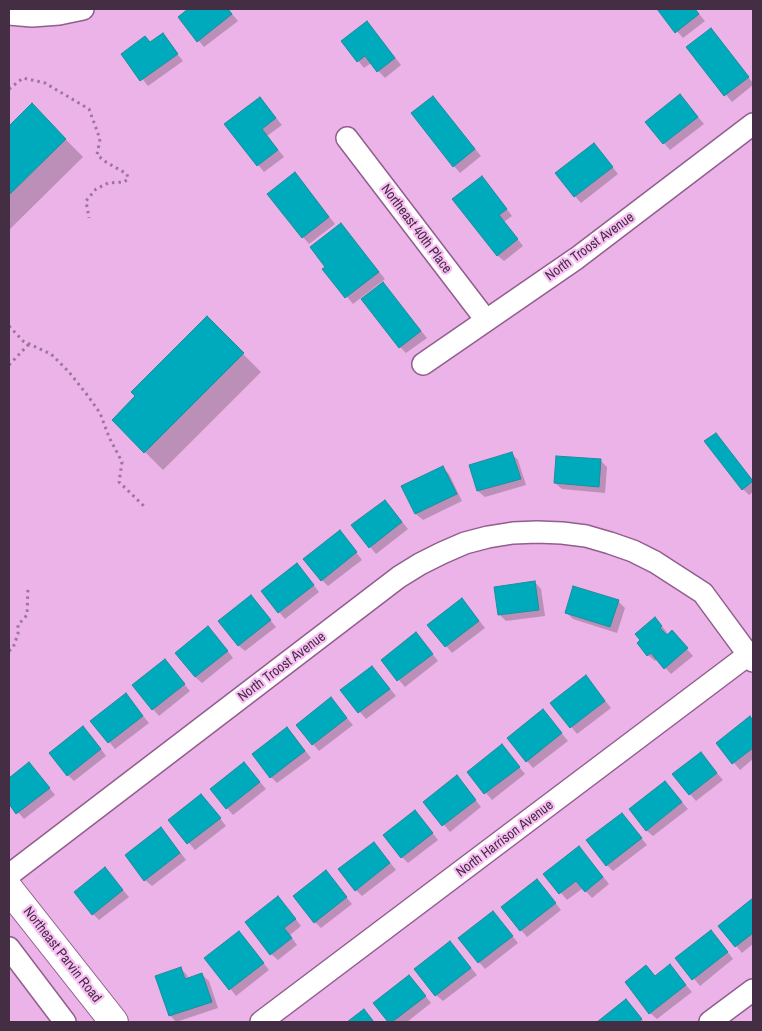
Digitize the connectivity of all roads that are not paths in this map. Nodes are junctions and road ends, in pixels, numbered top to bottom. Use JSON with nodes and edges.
{"nodes":[{"id":1,"x":82,"y":9,"type":"edge"},
{"id":2,"x":9,"y":14,"type":"edge"},
{"id":3,"x":753,"y":124,"type":"edge"},
{"id":4,"x":347,"y":138,"type":"dead end"},
{"id":5,"x":486,"y":320,"type":"junction"},
{"id":6,"x":423,"y":364,"type":"dead end"},
{"id":7,"x":751,"y":658,"type":"edge"},
{"id":8,"x":9,"y":875,"type":"edge"},
{"id":9,"x":9,"y":889,"type":"edge"},
{"id":10,"x":9,"y":948,"type":"edge"},
{"id":11,"x":753,"y":990,"type":"edge"},
{"id":12,"x":65,"y":1022,"type":"edge"},
{"id":13,"x":114,"y":1022,"type":"edge"},
{"id":14,"x":261,"y":1022,"type":"edge"},
{"id":15,"x":710,"y":1022,"type":"edge"}],
"edges":[{"from":1,"to":2,"type":"street"},
{"from":3,"to":5,"type":"street","name":"North Troost Avenue"},
{"from":4,"to":5,"type":"street","name":"Northeast 40th Place"},
{"from":5,"to":6,"type":"street","name":"North Troost Avenue"},
{"from":7,"to":8,"type":"street","name":"North Troost Avenue"},
{"from":7,"to":14,"type":"street","name":"North Harrison Avenue"},
{"from":9,"to":13,"type":"main road","name":"Northeast Parvin Road"},
{"from":10,"to":12,"type":"street"},
{"from":11,"to":15,"type":"street"}]}
